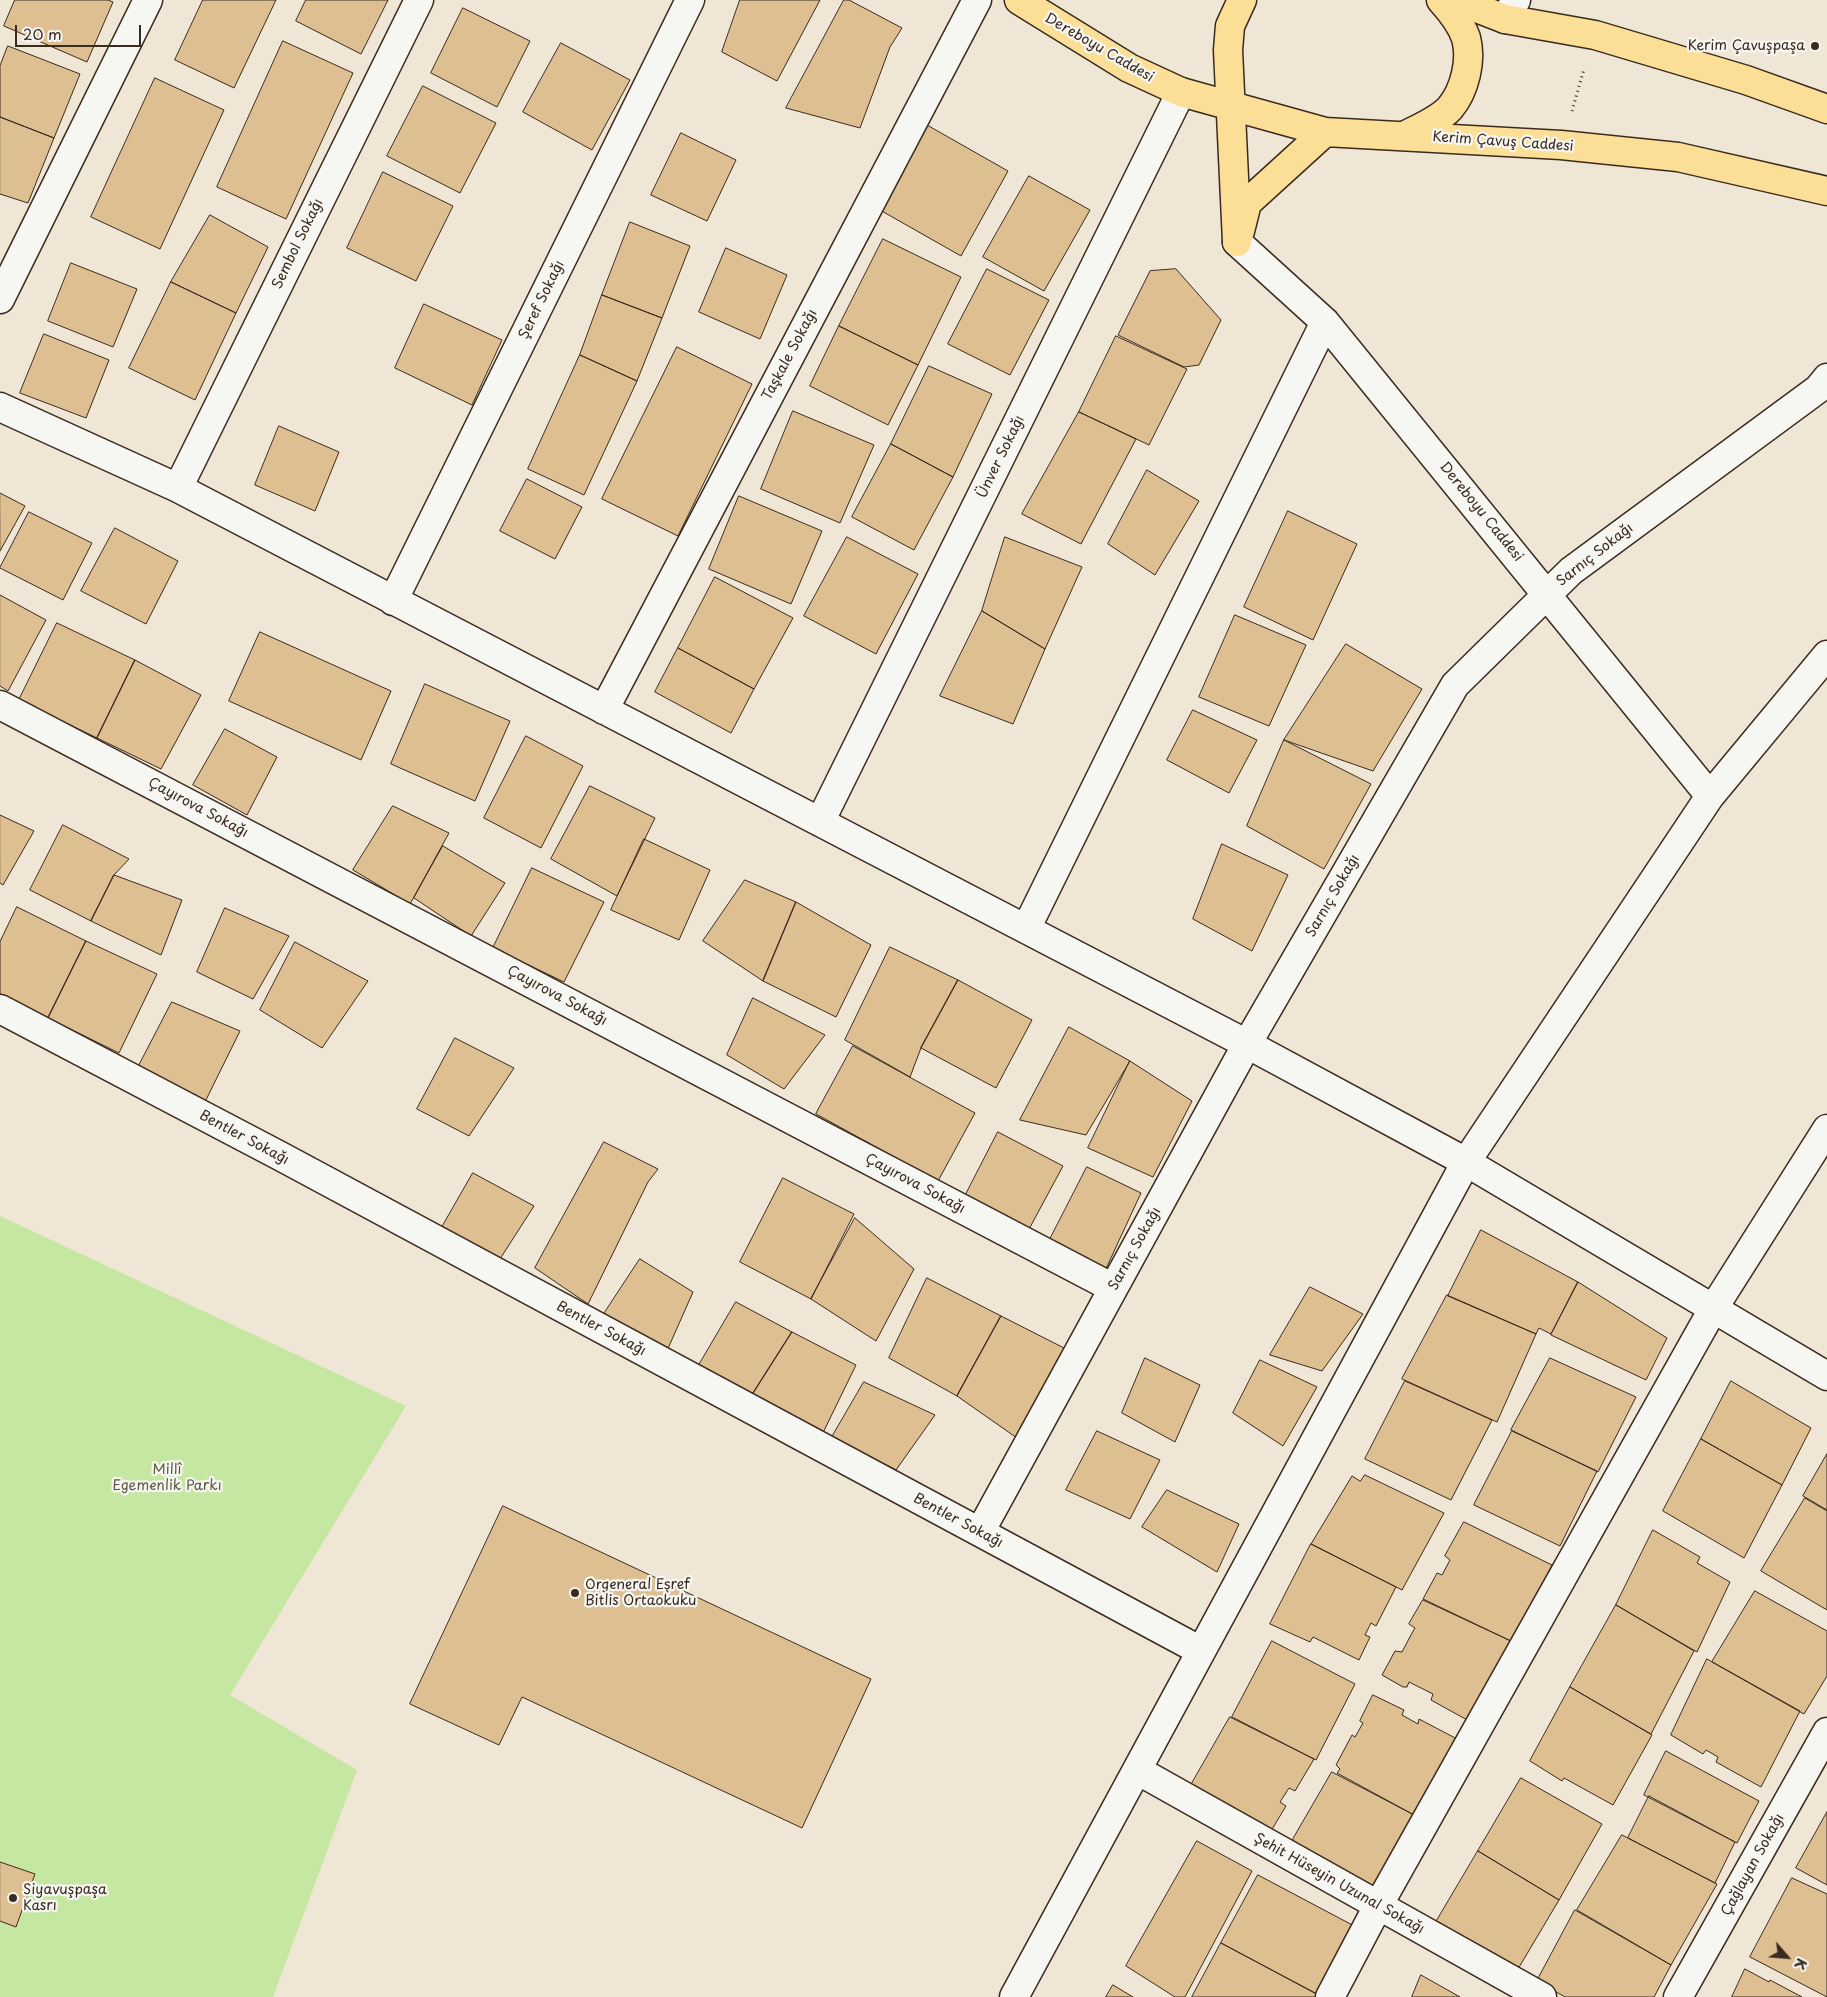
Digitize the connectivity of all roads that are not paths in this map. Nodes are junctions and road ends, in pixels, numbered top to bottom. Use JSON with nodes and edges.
{"nodes":[{"id":1,"x":148,"y":0,"type":"edge"},
{"id":2,"x":419,"y":0,"type":"edge"},
{"id":3,"x":690,"y":0,"type":"edge"},
{"id":4,"x":977,"y":0,"type":"edge"},
{"id":5,"x":1019,"y":0,"type":"edge"},
{"id":6,"x":1242,"y":0,"type":"edge"},
{"id":7,"x":1441,"y":0,"type":"edge"},
{"id":8,"x":1456,"y":0,"type":"edge"},
{"id":9,"x":1510,"y":9,"type":"edge"},
{"id":10,"x":1181,"y":92,"type":"junction"},
{"id":11,"x":1230,"y":105,"type":"junction"},
{"id":12,"x":1827,"y":109,"type":"edge"},
{"id":13,"x":1325,"y":132,"type":"junction"},
{"id":14,"x":1404,"y":136,"type":"junction"},
{"id":15,"x":1827,"y":191,"type":"edge"},
{"id":16,"x":1237,"y":242,"type":"junction"},
{"id":17,"x":0,"y":299,"type":"edge"},
{"id":18,"x":1325,"y":322,"type":"junction"},
{"id":19,"x":1827,"y":378,"type":"edge"},
{"id":20,"x":0,"y":407,"type":"edge"},
{"id":21,"x":178,"y":488,"type":"junction"},
{"id":22,"x":1547,"y":594,"type":"junction"},
{"id":23,"x":394,"y":601,"type":"junction"},
{"id":24,"x":1827,"y":655,"type":"edge"},
{"id":25,"x":0,"y":704,"type":"edge"},
{"id":26,"x":604,"y":710,"type":"junction"},
{"id":27,"x":1710,"y":796,"type":"junction"},
{"id":28,"x":820,"y":822,"type":"junction"},
{"id":29,"x":1026,"y":929,"type":"junction"},
{"id":30,"x":0,"y":1009,"type":"edge"},
{"id":31,"x":1247,"y":1044,"type":"junction"},
{"id":32,"x":1827,"y":1129,"type":"edge"},
{"id":33,"x":1466,"y":1162,"type":"junction"},
{"id":34,"x":1114,"y":1288,"type":"junction"},
{"id":35,"x":1713,"y":1309,"type":"junction"},
{"id":36,"x":1827,"y":1376,"type":"edge"},
{"id":37,"x":980,"y":1532,"type":"junction"},
{"id":38,"x":1201,"y":1651,"type":"junction"},
{"id":39,"x":1827,"y":1732,"type":"edge"},
{"id":40,"x":1137,"y":1770,"type":"junction"},
{"id":41,"x":1378,"y":1906,"type":"junction"},
{"id":42,"x":1014,"y":1997,"type":"edge"},
{"id":43,"x":1330,"y":1997,"type":"edge"},
{"id":44,"x":1542,"y":1997,"type":"edge"},
{"id":45,"x":1678,"y":1997,"type":"edge"}],
"edges":[{"from":1,"to":17,"type":"street"},
{"from":2,"to":21,"type":"street","name":"Sembol Sokağı"},
{"from":3,"to":23,"type":"street","name":"Şeref Sokağı"},
{"from":4,"to":26,"type":"street","name":"Taşkale Sokağı"},
{"from":5,"to":10,"type":"main road","name":"Dereboyu Caddesi"},
{"from":6,"to":11,"type":"main road"},
{"from":7,"to":14,"type":"main road"},
{"from":8,"to":9,"type":"main road"},
{"from":9,"to":12,"type":"main road"},
{"from":10,"to":11,"type":"main road","name":"Kerim Çavuş Caddesi"},
{"from":10,"to":28,"type":"street","name":"Ünver Sokağı"},
{"from":11,"to":13,"type":"main road","name":"Kerim Çavuş Caddesi"},
{"from":11,"to":16,"type":"main road"},
{"from":13,"to":14,"type":"main road","name":"Kerim Çavuş Caddesi"},
{"from":13,"to":16,"type":"main road"},
{"from":14,"to":15,"type":"main road","name":"Kerim Çavuş Caddesi"},
{"from":16,"to":18,"type":"street","name":"Dereboyu Caddesi"},
{"from":18,"to":22,"type":"street","name":"Dereboyu Caddesi"},
{"from":18,"to":29,"type":"street"},
{"from":19,"to":22,"type":"street","name":"Sarnıç Sokağı"},
{"from":20,"to":21,"type":"street"},
{"from":21,"to":23,"type":"street"},
{"from":22,"to":27,"type":"street","name":"Dereboyu Caddesi"},
{"from":22,"to":31,"type":"street","name":"Sarnıç Sokağı"},
{"from":23,"to":26,"type":"street"},
{"from":24,"to":27,"type":"street"},
{"from":25,"to":34,"type":"street","name":"Çayırova Sokağı"},
{"from":26,"to":28,"type":"street"},
{"from":27,"to":33,"type":"street"},
{"from":28,"to":29,"type":"street"},
{"from":29,"to":31,"type":"street"},
{"from":30,"to":37,"type":"street","name":"Bentler Sokağı"},
{"from":31,"to":33,"type":"street"},
{"from":31,"to":34,"type":"street","name":"Sarnıç Sokağı"},
{"from":32,"to":35,"type":"street"},
{"from":33,"to":35,"type":"street"},
{"from":33,"to":38,"type":"street"},
{"from":34,"to":37,"type":"street","name":"Sarnıç Sokağı"},
{"from":35,"to":36,"type":"street"},
{"from":35,"to":41,"type":"street"},
{"from":37,"to":38,"type":"street","name":"Bentler Sokağı"},
{"from":38,"to":40,"type":"street"},
{"from":39,"to":45,"type":"street","name":"Çağlayan Sokağı"},
{"from":40,"to":41,"type":"street","name":"Şehit Hüseyin Uzunal Sokağı"},
{"from":40,"to":42,"type":"street"},
{"from":41,"to":43,"type":"street"},
{"from":41,"to":44,"type":"street","name":"Şehit Hüseyin Uzunal Sokağı"}]}
